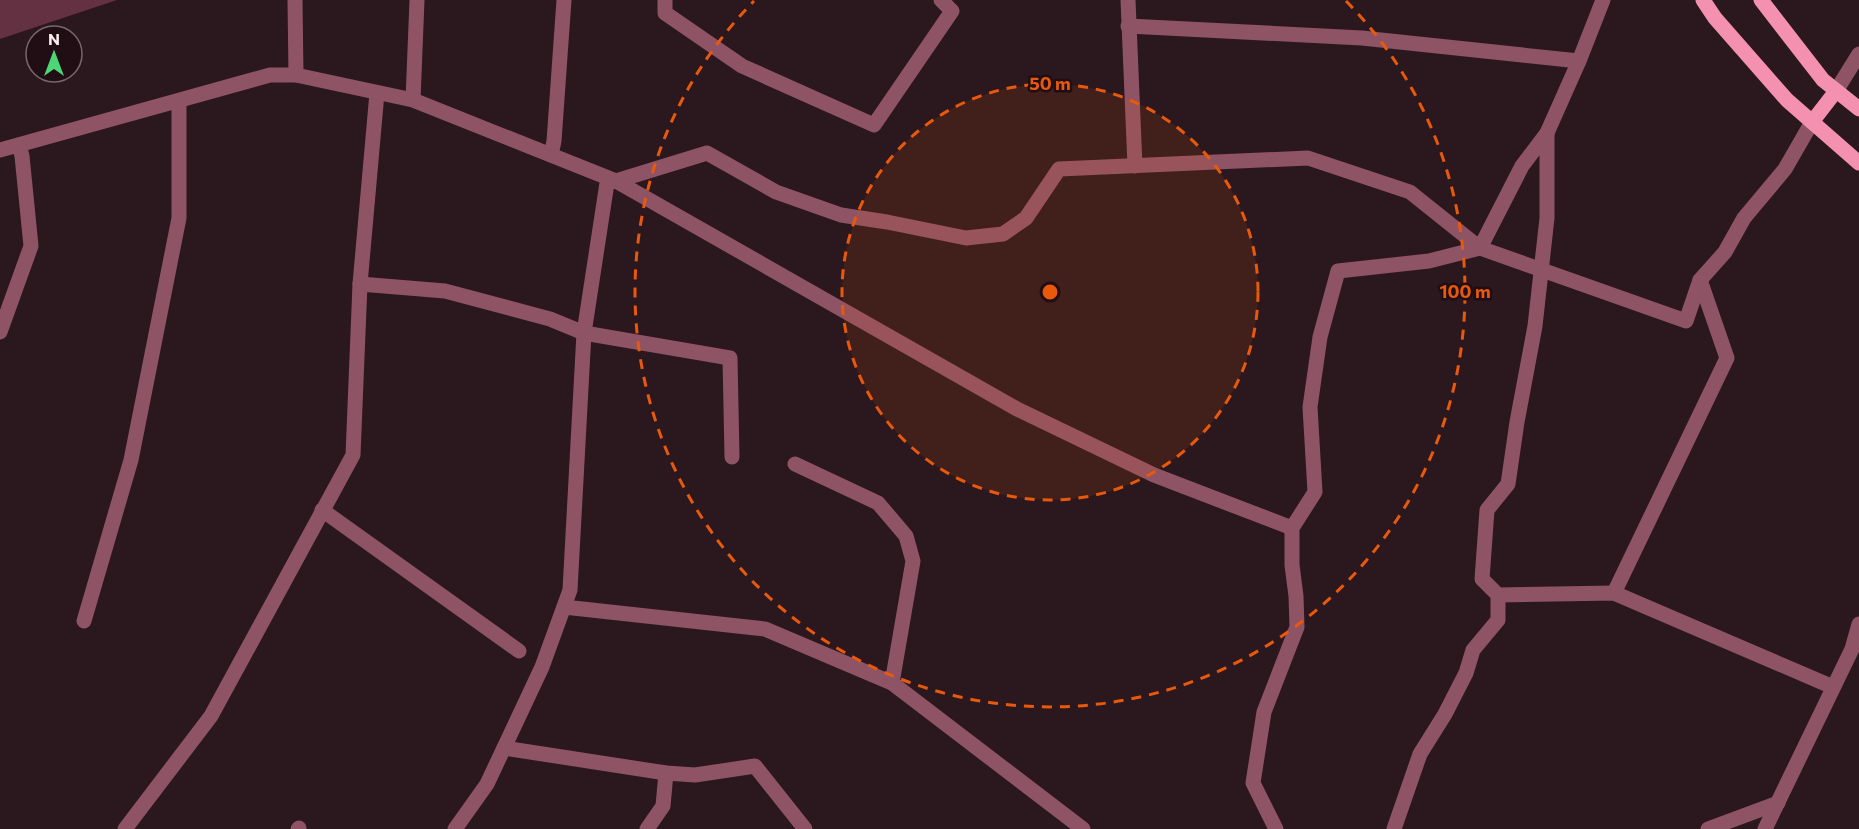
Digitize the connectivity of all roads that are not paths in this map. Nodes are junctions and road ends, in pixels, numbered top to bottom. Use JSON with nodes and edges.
{"nodes":[{"id":1,"x":295,"y":0,"type":"edge"},
{"id":2,"x":417,"y":0,"type":"edge"},
{"id":3,"x":564,"y":0,"type":"edge"},
{"id":4,"x":665,"y":0,"type":"edge"},
{"id":5,"x":941,"y":0,"type":"edge"},
{"id":6,"x":1128,"y":0,"type":"edge"},
{"id":7,"x":1603,"y":0,"type":"edge"},
{"id":8,"x":1703,"y":0,"type":"edge"},
{"id":9,"x":1761,"y":0,"type":"edge"},
{"id":10,"x":1128,"y":26,"type":"junction"},
{"id":11,"x":1859,"y":54,"type":"edge"},
{"id":12,"x":1579,"y":61,"type":"junction"},
{"id":13,"x":296,"y":75,"type":"junction"},
{"id":14,"x":1836,"y":91,"type":"junction"},
{"id":15,"x":377,"y":93,"type":"junction"},
{"id":16,"x":413,"y":100,"type":"junction"},
{"id":17,"x":179,"y":101,"type":"junction"},
{"id":18,"x":1859,"y":109,"type":"edge"},
{"id":19,"x":1812,"y":122,"type":"junction"},
{"id":20,"x":1546,"y":133,"type":"junction"},
{"id":21,"x":19,"y":145,"type":"junction"},
{"id":22,"x":0,"y":150,"type":"edge"},
{"id":23,"x":551,"y":155,"type":"junction"},
{"id":24,"x":1859,"y":163,"type":"edge"},
{"id":25,"x":1135,"y":166,"type":"junction"},
{"id":26,"x":616,"y":181,"type":"junction"},
{"id":27,"x":1480,"y":248,"type":"junction"},
{"id":28,"x":1541,"y":269,"type":"junction"},
{"id":29,"x":1700,"y":280,"type":"junction"},
{"id":30,"x":360,"y":284,"type":"junction"},
{"id":31,"x":0,"y":332,"type":"edge"},
{"id":32,"x":584,"y":333,"type":"junction"},
{"id":33,"x":732,"y":457,"type":"dead end"},
{"id":34,"x":795,"y":464,"type":"dead end"},
{"id":35,"x":322,"y":510,"type":"junction"},
{"id":36,"x":1293,"y":528,"type":"junction"},
{"id":37,"x":1614,"y":593,"type":"junction"},
{"id":38,"x":1498,"y":595,"type":"junction"},
{"id":39,"x":564,"y":607,"type":"junction"},
{"id":40,"x":84,"y":621,"type":"dead end"},
{"id":41,"x":1859,"y":624,"type":"edge"},
{"id":42,"x":519,"y":651,"type":"dead end"},
{"id":43,"x":892,"y":683,"type":"junction"},
{"id":44,"x":1833,"y":687,"type":"junction"},
{"id":45,"x":504,"y":748,"type":"junction"},
{"id":46,"x":666,"y":773,"type":"junction"},
{"id":47,"x":1778,"y":803,"type":"junction"},
{"id":48,"x":125,"y":829,"type":"edge"},
{"id":49,"x":455,"y":829,"type":"edge"},
{"id":50,"x":647,"y":829,"type":"edge"},
{"id":51,"x":805,"y":829,"type":"edge"},
{"id":52,"x":1083,"y":829,"type":"edge"},
{"id":53,"x":1276,"y":829,"type":"edge"},
{"id":54,"x":1395,"y":829,"type":"edge"},
{"id":55,"x":1708,"y":829,"type":"edge"},
{"id":56,"x":1765,"y":829,"type":"edge"}],
"edges":[{"from":1,"to":13,"type":"street"},
{"from":2,"to":16,"type":"street"},
{"from":3,"to":23,"type":"street"},
{"from":4,"to":5,"type":"street"},
{"from":6,"to":10,"type":"street"},
{"from":7,"to":12,"type":"street"},
{"from":8,"to":19,"type":"main road"},
{"from":9,"to":14,"type":"main road"},
{"from":10,"to":12,"type":"street"},
{"from":10,"to":25,"type":"street"},
{"from":11,"to":14,"type":"street"},
{"from":12,"to":20,"type":"street"},
{"from":13,"to":15,"type":"street"},
{"from":13,"to":17,"type":"street"},
{"from":14,"to":18,"type":"main road"},
{"from":14,"to":19,"type":"main road"},
{"from":15,"to":16,"type":"street"},
{"from":15,"to":30,"type":"street"},
{"from":16,"to":23,"type":"street"},
{"from":17,"to":21,"type":"street"},
{"from":17,"to":40,"type":"street"},
{"from":19,"to":24,"type":"main road"},
{"from":19,"to":29,"type":"street"},
{"from":20,"to":27,"type":"street"},
{"from":20,"to":28,"type":"street"},
{"from":21,"to":22,"type":"street"},
{"from":21,"to":31,"type":"street"},
{"from":23,"to":26,"type":"street"},
{"from":25,"to":26,"type":"street"},
{"from":25,"to":27,"type":"street"},
{"from":26,"to":32,"type":"street"},
{"from":26,"to":36,"type":"street"},
{"from":27,"to":28,"type":"street"},
{"from":27,"to":36,"type":"street"},
{"from":28,"to":29,"type":"street"},
{"from":28,"to":38,"type":"street"},
{"from":29,"to":37,"type":"street"},
{"from":30,"to":32,"type":"street"},
{"from":30,"to":35,"type":"street"},
{"from":32,"to":33,"type":"street"},
{"from":32,"to":39,"type":"street"},
{"from":34,"to":43,"type":"street"},
{"from":35,"to":42,"type":"street"},
{"from":35,"to":48,"type":"street"},
{"from":36,"to":53,"type":"street"},
{"from":37,"to":38,"type":"street"},
{"from":37,"to":44,"type":"street"},
{"from":38,"to":54,"type":"street"},
{"from":39,"to":43,"type":"street"},
{"from":39,"to":45,"type":"street"},
{"from":41,"to":44,"type":"street"},
{"from":43,"to":52,"type":"street"},
{"from":44,"to":47,"type":"street"},
{"from":45,"to":46,"type":"street"},
{"from":45,"to":49,"type":"street"},
{"from":46,"to":50,"type":"street"},
{"from":46,"to":51,"type":"street"},
{"from":47,"to":55,"type":"street"},
{"from":47,"to":56,"type":"street"}]}
